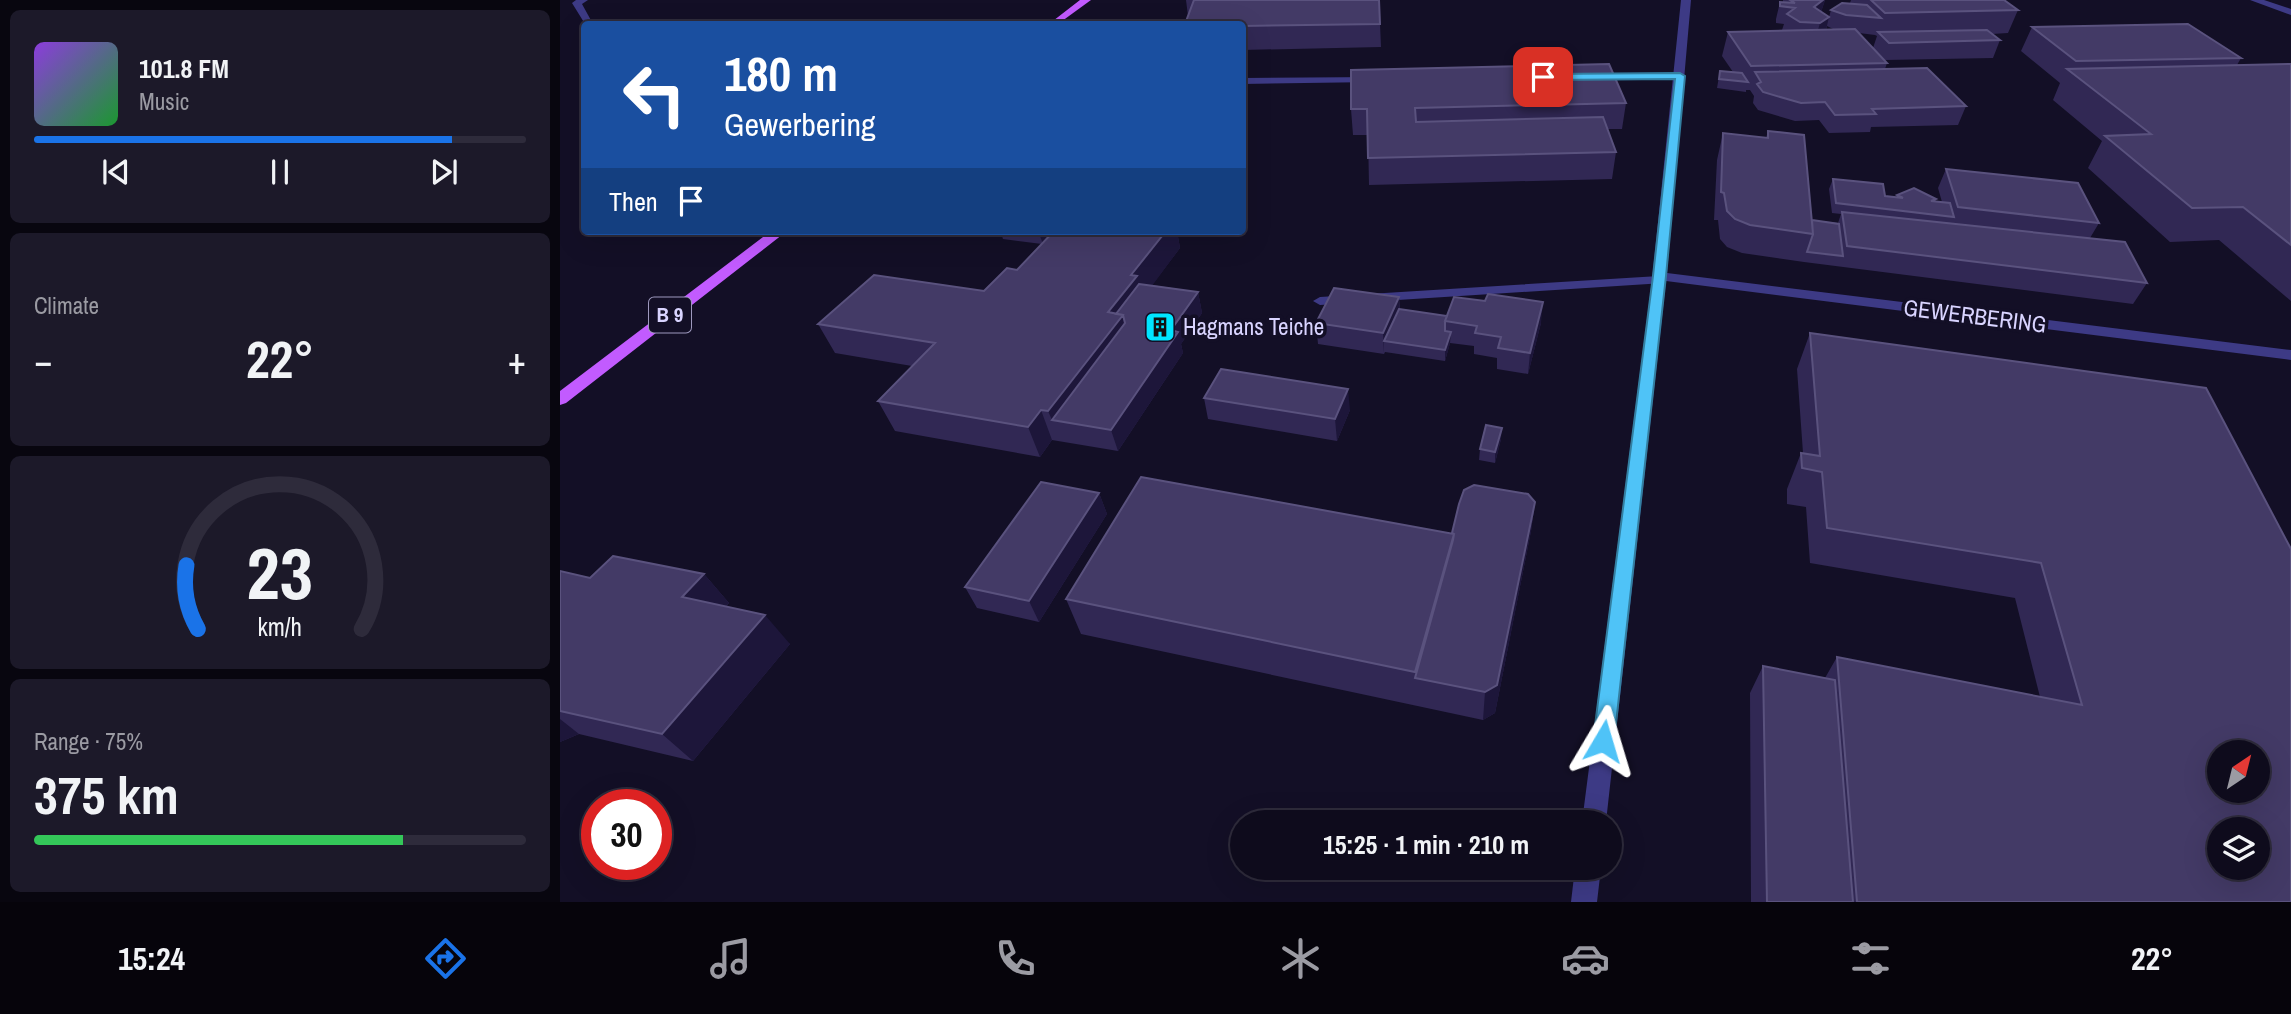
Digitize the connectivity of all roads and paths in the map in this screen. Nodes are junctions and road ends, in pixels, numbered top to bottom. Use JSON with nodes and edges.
{"nodes":[{"id":1,"x":583,"y":0,"type":"edge"},
{"id":2,"x":1086,"y":0,"type":"edge"},
{"id":3,"x":1686,"y":0,"type":"edge"},
{"id":4,"x":2255,"y":0,"type":"edge"},
{"id":5,"x":2291,"y":12,"type":"edge"},
{"id":6,"x":587,"y":21,"type":"edge"},
{"id":7,"x":1057,"y":21,"type":"edge"},
{"id":8,"x":1680,"y":76,"type":"junction"},
{"id":9,"x":1584,"y":77,"type":"edge"},
{"id":10,"x":1393,"y":79,"type":"edge"},
{"id":11,"x":1246,"y":80,"type":"edge"},
{"id":12,"x":775,"y":235,"type":"edge"},
{"id":13,"x":1659,"y":278,"type":"junction"},
{"id":14,"x":1320,"y":301,"type":"dead end"},
{"id":15,"x":2291,"y":355,"type":"edge"},
{"id":16,"x":560,"y":399,"type":"edge"},
{"id":17,"x":1595,"y":810,"type":"edge"},
{"id":18,"x":1587,"y":880,"type":"edge"},
{"id":19,"x":1584,"y":902,"type":"edge"}],
"edges":[{"from":1,"to":6,"type":"street"},
{"from":2,"to":7,"type":"main road"},
{"from":3,"to":8,"type":"street"},
{"from":4,"to":5,"type":"street"},
{"from":8,"to":9,"type":"street"},
{"from":8,"to":13,"type":"street"},
{"from":10,"to":11,"type":"street"},
{"from":12,"to":16,"type":"main road","number":"B 9"},
{"from":13,"to":14,"type":"street","name":"GEWERBERING"},
{"from":13,"to":15,"type":"street","name":"GEWERBERING"},
{"from":13,"to":17,"type":"street"},
{"from":18,"to":19,"type":"street"}]}
